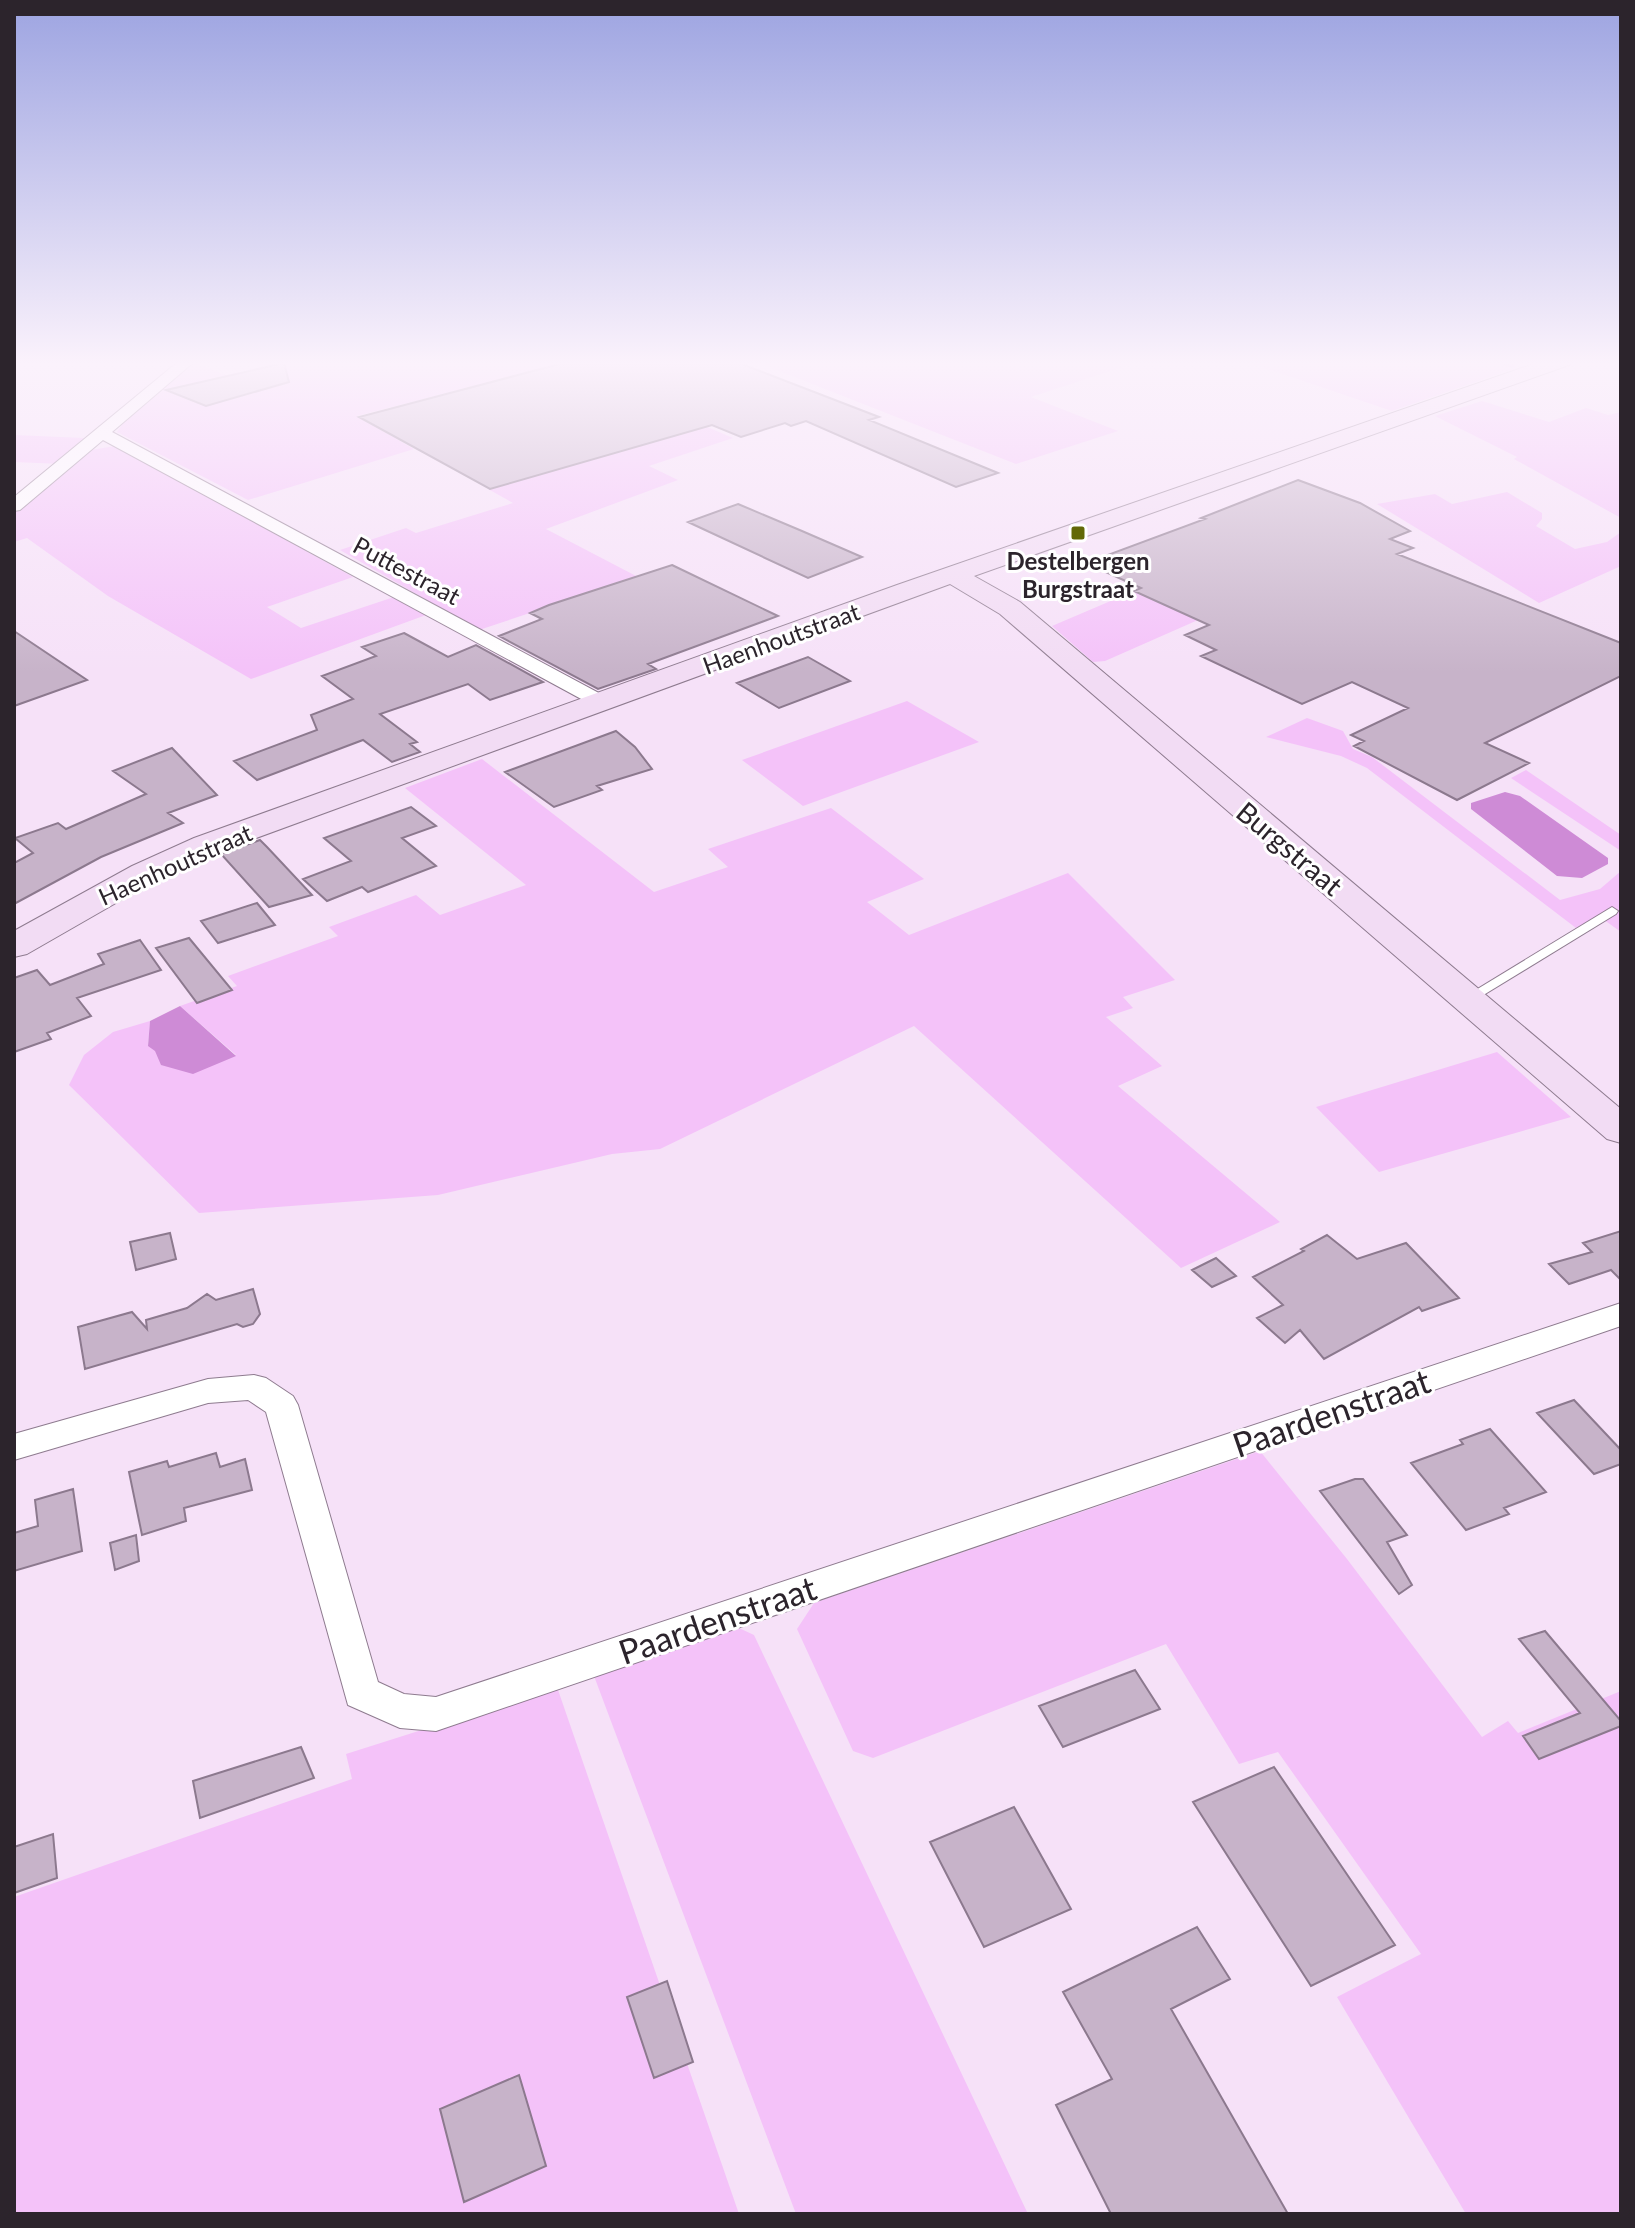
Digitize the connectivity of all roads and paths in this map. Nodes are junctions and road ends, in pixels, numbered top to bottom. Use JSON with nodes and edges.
{"nodes":[{"id":1,"x":65,"y":465,"type":"edge"},
{"id":2,"x":161,"y":465,"type":"edge"},
{"id":3,"x":1266,"y":465,"type":"edge"},
{"id":4,"x":14,"y":506,"type":"edge"},
{"id":5,"x":953,"y":575,"type":"junction"},
{"id":6,"x":603,"y":703,"type":"junction"},
{"id":7,"x":1612,"y":911,"type":"dead end"},
{"id":8,"x":14,"y":946,"type":"edge"},
{"id":9,"x":1467,"y":999,"type":"junction"},
{"id":10,"x":1621,"y":1130,"type":"edge"},
{"id":11,"x":1621,"y":1314,"type":"edge"},
{"id":12,"x":14,"y":1447,"type":"edge"}],
"edges":[{"from":1,"to":4,"type":"street"},
{"from":2,"to":6,"type":"street","name":"Puttestraat"},
{"from":3,"to":5,"type":"street","name":"Haenhoutstraat"},
{"from":5,"to":6,"type":"street","name":"Haenhoutstraat"},
{"from":5,"to":9,"type":"street","name":"Burgstraat"},
{"from":6,"to":8,"type":"street","name":"Haenhoutstraat"},
{"from":7,"to":9,"type":"lane"},
{"from":9,"to":10,"type":"street","name":"Burgstraat"},
{"from":11,"to":12,"type":"street","name":"Paardenstraat"}]}
